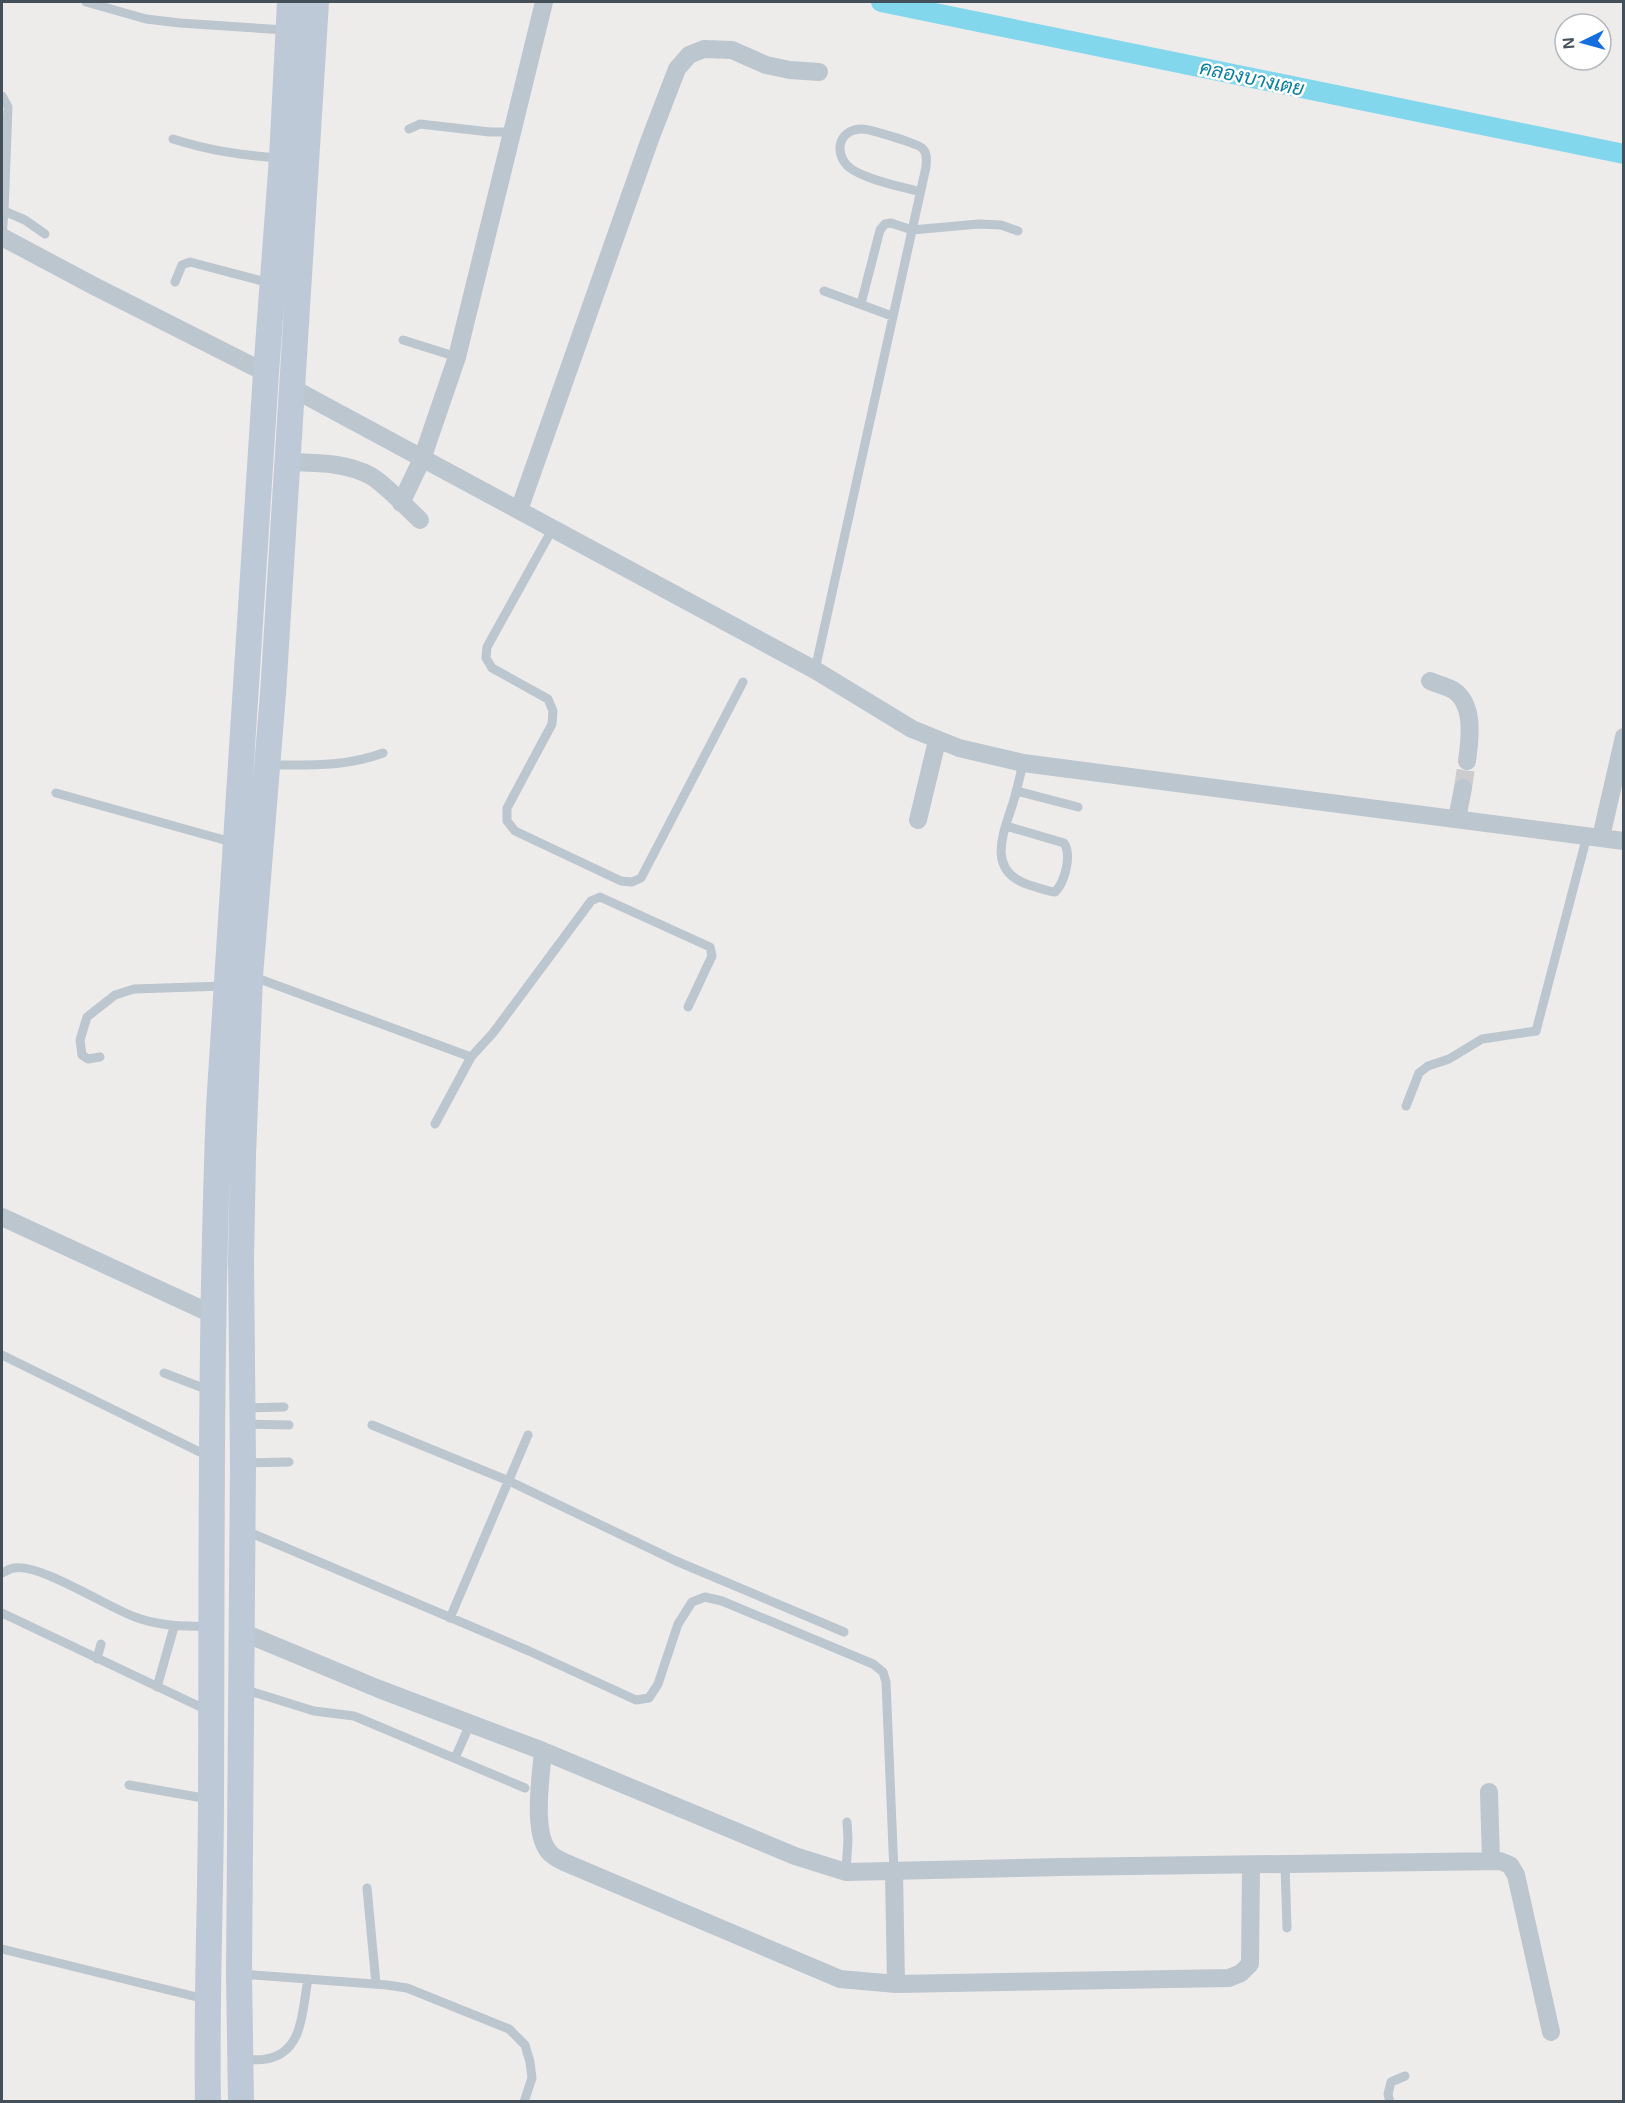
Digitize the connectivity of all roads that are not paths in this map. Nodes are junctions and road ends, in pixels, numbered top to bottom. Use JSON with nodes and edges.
{"nodes":[{"id":1,"x":87,"y":2,"type":"edge"},
{"id":2,"x":290,"y":2,"type":"edge"},
{"id":3,"x":316,"y":2,"type":"edge"},
{"id":4,"x":543,"y":2,"type":"edge"},
{"id":5,"x":289,"y":30,"type":"junction"},
{"id":6,"x":819,"y":72,"type":"dead end"},
{"id":7,"x":2,"y":96,"type":"edge"},
{"id":8,"x":409,"y":129,"type":"dead end"},
{"id":9,"x":512,"y":132,"type":"junction"},
{"id":10,"x":173,"y":139,"type":"dead end"},
{"id":11,"x":282,"y":159,"type":"junction"},
{"id":12,"x":920,"y":192,"type":"junction"},
{"id":13,"x":4,"y":211,"type":"junction"},
{"id":14,"x":912,"y":230,"type":"junction"},
{"id":15,"x":1018,"y":231,"type":"dead end"},
{"id":16,"x":45,"y":234,"type":"dead end"},
{"id":17,"x":2,"y":237,"type":"edge"},
{"id":18,"x":175,"y":282,"type":"dead end"},
{"id":19,"x":272,"y":284,"type":"junction"},
{"id":20,"x":824,"y":291,"type":"dead end"},
{"id":21,"x":861,"y":304,"type":"junction"},
{"id":22,"x":892,"y":316,"type":"junction"},
{"id":23,"x":403,"y":340,"type":"dead end"},
{"id":24,"x":457,"y":357,"type":"junction"},
{"id":25,"x":266,"y":373,"type":"junction"},
{"id":26,"x":292,"y":388,"type":"junction"},
{"id":27,"x":422,"y":459,"type":"junction"},
{"id":28,"x":288,"y":462,"type":"junction"},
{"id":29,"x":401,"y":503,"type":"junction"},
{"id":30,"x":519,"y":510,"type":"junction"},
{"id":31,"x":420,"y":520,"type":"dead end"},
{"id":32,"x":553,"y":528,"type":"junction"},
{"id":33,"x":815,"y":670,"type":"junction"},
{"id":34,"x":1430,"y":681,"type":"dead end"},
{"id":35,"x":743,"y":682,"type":"dead end"},
{"id":36,"x":1623,"y":737,"type":"edge"},
{"id":37,"x":938,"y":741,"type":"junction"},
{"id":38,"x":383,"y":753,"type":"dead end"},
{"id":39,"x":1467,"y":761,"type":"tunnel mouth"},
{"id":40,"x":1023,"y":763,"type":"junction"},
{"id":41,"x":267,"y":765,"type":"junction"},
{"id":42,"x":1463,"y":788,"type":"tunnel mouth"},
{"id":43,"x":1017,"y":791,"type":"junction"},
{"id":44,"x":56,"y":793,"type":"dead end"},
{"id":45,"x":1078,"y":807,"type":"dead end"},
{"id":46,"x":1457,"y":819,"type":"junction"},
{"id":47,"x":918,"y":820,"type":"dead end"},
{"id":48,"x":1006,"y":826,"type":"junction"},
{"id":49,"x":1594,"y":836,"type":"junction"},
{"id":50,"x":1623,"y":841,"type":"edge"},
{"id":51,"x":237,"y":844,"type":"junction"},
{"id":52,"x":250,"y":976,"type":"junction"},
{"id":53,"x":226,"y":986,"type":"junction"},
{"id":54,"x":688,"y":1007,"type":"dead end"},
{"id":55,"x":471,"y":1056,"type":"junction"},
{"id":56,"x":100,"y":1058,"type":"dead end"},
{"id":57,"x":1406,"y":1106,"type":"dead end"},
{"id":58,"x":435,"y":1124,"type":"dead end"},
{"id":59,"x":2,"y":1217,"type":"edge"},
{"id":60,"x":214,"y":1315,"type":"junction"},
{"id":61,"x":2,"y":1355,"type":"edge"},
{"id":62,"x":164,"y":1373,"type":"dead end"},
{"id":63,"x":213,"y":1391,"type":"junction"},
{"id":64,"x":284,"y":1407,"type":"dead end"},
{"id":65,"x":242,"y":1416,"type":"junction"},
{"id":66,"x":289,"y":1425,"type":"dead end"},
{"id":67,"x":372,"y":1425,"type":"dead end"},
{"id":68,"x":528,"y":1435,"type":"dead end"},
{"id":69,"x":212,"y":1458,"type":"junction"},
{"id":70,"x":289,"y":1462,"type":"dead end"},
{"id":71,"x":243,"y":1463,"type":"junction"},
{"id":72,"x":509,"y":1481,"type":"junction"},
{"id":73,"x":242,"y":1530,"type":"junction"},
{"id":74,"x":2,"y":1573,"type":"edge"},
{"id":75,"x":114,"y":1607,"type":"junction"},
{"id":76,"x":2,"y":1613,"type":"edge"},
{"id":77,"x":110,"y":1618,"type":"dead end"},
{"id":78,"x":450,"y":1618,"type":"junction"},
{"id":79,"x":211,"y":1626,"type":"junction"},
{"id":80,"x":174,"y":1627,"type":"junction"},
{"id":81,"x":242,"y":1632,"type":"junction"},
{"id":82,"x":844,"y":1632,"type":"dead end"},
{"id":83,"x":101,"y":1644,"type":"dead end"},
{"id":84,"x":97,"y":1659,"type":"junction"},
{"id":85,"x":157,"y":1687,"type":"junction"},
{"id":86,"x":242,"y":1689,"type":"junction"},
{"id":87,"x":211,"y":1712,"type":"junction"},
{"id":88,"x":471,"y":1724,"type":"junction"},
{"id":89,"x":543,"y":1751,"type":"junction"},
{"id":90,"x":455,"y":1758,"type":"junction"},
{"id":91,"x":129,"y":1785,"type":"dead end"},
{"id":92,"x":525,"y":1788,"type":"dead end"},
{"id":93,"x":1489,"y":1792,"type":"dead end"},
{"id":94,"x":211,"y":1799,"type":"junction"},
{"id":95,"x":847,"y":1822,"type":"dead end"},
{"id":96,"x":1491,"y":1862,"type":"junction"},
{"id":97,"x":1285,"y":1864,"type":"junction"},
{"id":98,"x":1251,"y":1865,"type":"junction"},
{"id":99,"x":846,"y":1872,"type":"junction"},
{"id":100,"x":894,"y":1872,"type":"junction"},
{"id":101,"x":367,"y":1888,"type":"dead end"},
{"id":102,"x":1287,"y":1928,"type":"dead end"},
{"id":103,"x":2,"y":1949,"type":"edge"},
{"id":104,"x":239,"y":1974,"type":"junction"},
{"id":105,"x":308,"y":1979,"type":"junction"},
{"id":106,"x":376,"y":1984,"type":"junction"},
{"id":107,"x":896,"y":1984,"type":"junction"},
{"id":108,"x":207,"y":1999,"type":"junction"},
{"id":109,"x":1551,"y":2032,"type":"dead end"},
{"id":110,"x":240,"y":2059,"type":"junction"},
{"id":111,"x":1405,"y":2076,"type":"dead end"},
{"id":112,"x":244,"y":2100,"type":"edge"},
{"id":113,"x":208,"y":2102,"type":"edge"},
{"id":114,"x":524,"y":2102,"type":"edge"},
{"id":115,"x":1390,"y":2102,"type":"edge"}],
"edges":[{"from":1,"to":5,"type":"lane"},
{"from":2,"to":5,"type":"main road"},
{"from":3,"to":26,"type":"main road"},
{"from":4,"to":9,"type":"street"},
{"from":5,"to":11,"type":"main road"},
{"from":6,"to":30,"type":"street"},
{"from":7,"to":13,"type":"lane"},
{"from":8,"to":9,"type":"lane"},
{"from":9,"to":24,"type":"street"},
{"from":10,"to":11,"type":"lane"},
{"from":11,"to":19,"type":"main road"},
{"from":12,"to":12,"type":"lane"},
{"from":12,"to":14,"type":"lane"},
{"from":13,"to":16,"type":"lane"},
{"from":13,"to":17,"type":"lane"},
{"from":14,"to":15,"type":"lane"},
{"from":14,"to":21,"type":"lane"},
{"from":14,"to":22,"type":"lane"},
{"from":17,"to":25,"type":"street"},
{"from":18,"to":19,"type":"lane"},
{"from":19,"to":25,"type":"main road"},
{"from":20,"to":21,"type":"lane"},
{"from":21,"to":22,"type":"lane"},
{"from":22,"to":33,"type":"lane"},
{"from":23,"to":24,"type":"lane"},
{"from":24,"to":27,"type":"street"},
{"from":25,"to":26,"type":"main road"},
{"from":25,"to":51,"type":"main road"},
{"from":26,"to":27,"type":"street"},
{"from":26,"to":28,"type":"main road"},
{"from":27,"to":29,"type":"street"},
{"from":27,"to":30,"type":"street"},
{"from":28,"to":29,"type":"street"},
{"from":28,"to":41,"type":"main road"},
{"from":29,"to":31,"type":"street"},
{"from":30,"to":32,"type":"street"},
{"from":32,"to":33,"type":"street"},
{"from":32,"to":35,"type":"lane"},
{"from":33,"to":37,"type":"street"},
{"from":34,"to":39,"type":"street"},
{"from":36,"to":49,"type":"street"},
{"from":37,"to":40,"type":"street"},
{"from":37,"to":47,"type":"street"},
{"from":38,"to":41,"type":"lane"},
{"from":40,"to":43,"type":"lane"},
{"from":40,"to":46,"type":"street"},
{"from":41,"to":52,"type":"main road"},
{"from":42,"to":46,"type":"street"},
{"from":43,"to":45,"type":"lane"},
{"from":43,"to":48,"type":"lane"},
{"from":44,"to":51,"type":"lane"},
{"from":46,"to":49,"type":"street"},
{"from":48,"to":48,"type":"lane"},
{"from":49,"to":50,"type":"street"},
{"from":49,"to":57,"type":"lane"},
{"from":51,"to":53,"type":"main road"},
{"from":52,"to":55,"type":"lane"},
{"from":52,"to":65,"type":"main road"},
{"from":53,"to":56,"type":"lane"},
{"from":53,"to":60,"type":"main road"},
{"from":54,"to":55,"type":"lane"},
{"from":55,"to":58,"type":"lane"},
{"from":59,"to":60,"type":"street"},
{"from":60,"to":63,"type":"main road"},
{"from":61,"to":69,"type":"lane"},
{"from":62,"to":63,"type":"lane"},
{"from":63,"to":69,"type":"main road"},
{"from":64,"to":65,"type":"lane"},
{"from":65,"to":66,"type":"lane"},
{"from":65,"to":71,"type":"main road"},
{"from":67,"to":72,"type":"lane"},
{"from":68,"to":72,"type":"lane"},
{"from":69,"to":79,"type":"main road"},
{"from":70,"to":71,"type":"lane"},
{"from":71,"to":73,"type":"main road"},
{"from":72,"to":78,"type":"lane"},
{"from":72,"to":82,"type":"lane"},
{"from":73,"to":78,"type":"lane"},
{"from":73,"to":81,"type":"main road"},
{"from":74,"to":75,"type":"lane"},
{"from":75,"to":77,"type":"lane"},
{"from":75,"to":80,"type":"lane"},
{"from":76,"to":84,"type":"lane"},
{"from":78,"to":100,"type":"lane"},
{"from":79,"to":80,"type":"lane"},
{"from":79,"to":87,"type":"main road"},
{"from":80,"to":85,"type":"lane"},
{"from":81,"to":86,"type":"main road"},
{"from":81,"to":88,"type":"street"},
{"from":83,"to":84,"type":"lane"},
{"from":84,"to":85,"type":"lane"},
{"from":85,"to":87,"type":"lane"},
{"from":86,"to":90,"type":"lane"},
{"from":86,"to":104,"type":"main road"},
{"from":87,"to":94,"type":"main road"},
{"from":88,"to":89,"type":"street"},
{"from":88,"to":90,"type":"lane"},
{"from":89,"to":99,"type":"street"},
{"from":89,"to":107,"type":"street"},
{"from":90,"to":92,"type":"lane"},
{"from":91,"to":94,"type":"lane"},
{"from":93,"to":96,"type":"street"},
{"from":94,"to":108,"type":"main road"},
{"from":95,"to":99,"type":"lane"},
{"from":96,"to":97,"type":"street"},
{"from":96,"to":109,"type":"street"},
{"from":97,"to":98,"type":"street"},
{"from":97,"to":102,"type":"lane"},
{"from":98,"to":100,"type":"street"},
{"from":98,"to":107,"type":"street"},
{"from":99,"to":100,"type":"street"},
{"from":100,"to":107,"type":"street"},
{"from":101,"to":106,"type":"lane"},
{"from":103,"to":108,"type":"lane"},
{"from":104,"to":105,"type":"lane"},
{"from":104,"to":110,"type":"main road"},
{"from":105,"to":106,"type":"lane"},
{"from":105,"to":110,"type":"lane"},
{"from":106,"to":114,"type":"lane"},
{"from":108,"to":113,"type":"main road"},
{"from":110,"to":112,"type":"main road"},
{"from":111,"to":115,"type":"lane"}]}
